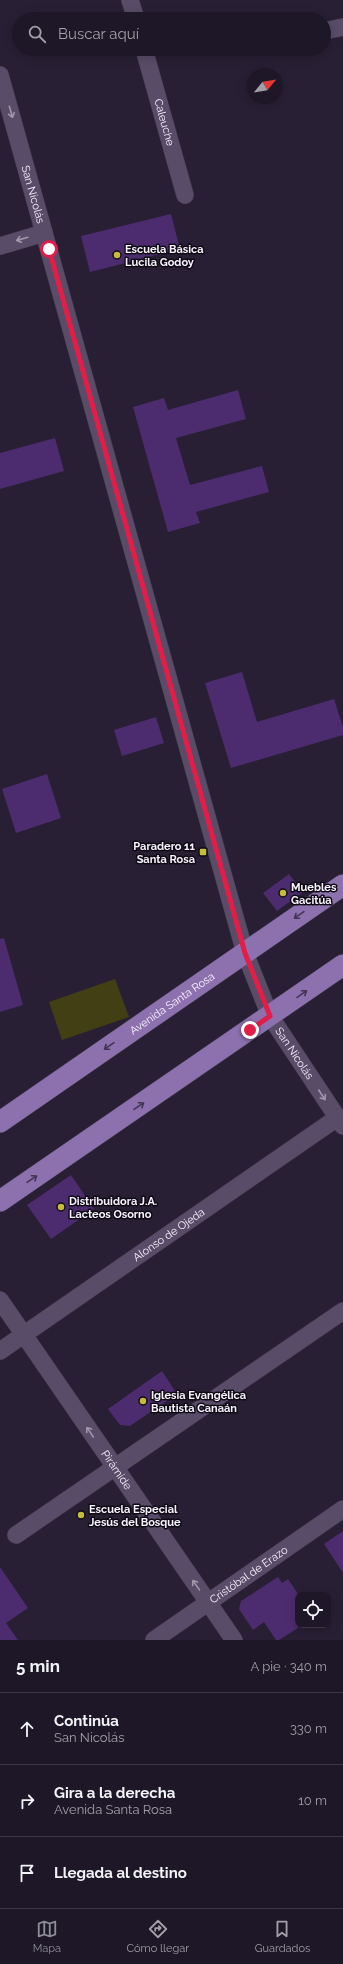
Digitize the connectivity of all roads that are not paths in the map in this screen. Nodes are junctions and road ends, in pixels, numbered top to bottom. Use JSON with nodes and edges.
{"nodes":[{"id":1,"x":130,"y":0,"type":"edge"},
{"id":2,"x":134,"y":12,"type":"edge"},
{"id":3,"x":343,"y":27,"type":"edge"},
{"id":4,"x":331,"y":30,"type":"edge"},
{"id":5,"x":146,"y":56,"type":"edge"},
{"id":6,"x":0,"y":75,"type":"edge"},
{"id":7,"x":185,"y":195,"type":"dead end"},
{"id":8,"x":44,"y":233,"type":"junction"},
{"id":9,"x":0,"y":246,"type":"edge"},
{"id":10,"x":343,"y":885,"type":"edge"},
{"id":11,"x":245,"y":953,"type":"junction"},
{"id":12,"x":343,"y":965,"type":"edge"},
{"id":13,"x":270,"y":1016,"type":"junction"},
{"id":14,"x":0,"y":1122,"type":"edge"},
{"id":15,"x":340,"y":1122,"type":"edge"},
{"id":16,"x":0,"y":1201,"type":"edge"},
{"id":17,"x":0,"y":1300,"type":"edge"},
{"id":18,"x":343,"y":1311,"type":"edge"},
{"id":19,"x":24,"y":1335,"type":"junction"},
{"id":20,"x":0,"y":1351,"type":"edge"},
{"id":21,"x":115,"y":1467,"type":"junction"},
{"id":22,"x":343,"y":1509,"type":"edge"},
{"id":23,"x":16,"y":1535,"type":"dead end"},
{"id":24,"x":208,"y":1603,"type":"junction"},
{"id":25,"x":154,"y":1640,"type":"edge"},
{"id":26,"x":234,"y":1640,"type":"edge"}],
"edges":[{"from":1,"to":2,"type":"street"},
{"from":3,"to":4,"type":"street"},
{"from":5,"to":7,"type":"street","name":"Caleuche"},
{"from":6,"to":8,"type":"street","name":"San Nicolás","one_way":true},
{"from":8,"to":9,"type":"street","one_way":true},
{"from":8,"to":11,"type":"street","name":"San Nicolás"},
{"from":10,"to":11,"type":"main road","name":"Avenida Santa Rosa","one_way":true},
{"from":11,"to":13,"type":"street","name":"San Nicolás"},
{"from":11,"to":14,"type":"main road","name":"Avenida Santa Rosa","one_way":true},
{"from":13,"to":12,"type":"main road","one_way":true},
{"from":13,"to":15,"type":"street","name":"San Nicolás","one_way":true},
{"from":16,"to":13,"type":"main road","one_way":true},
{"from":15,"to":19,"type":"street","name":"Alonso de Ojeda"},
{"from":17,"to":19,"type":"street","name":"Pirámide"},
{"from":18,"to":21,"type":"street"},
{"from":19,"to":20,"type":"street","name":"Alonso de Ojeda"},
{"from":21,"to":19,"type":"street","name":"Pirámide","one_way":true},
{"from":21,"to":23,"type":"street"},
{"from":24,"to":21,"type":"street","name":"Pirámide","one_way":true},
{"from":22,"to":24,"type":"street","name":"Cristóbal de Erazo"},
{"from":24,"to":25,"type":"street","name":"Cristóbal de Erazo"},
{"from":24,"to":26,"type":"street","name":"Pirámide"}]}
